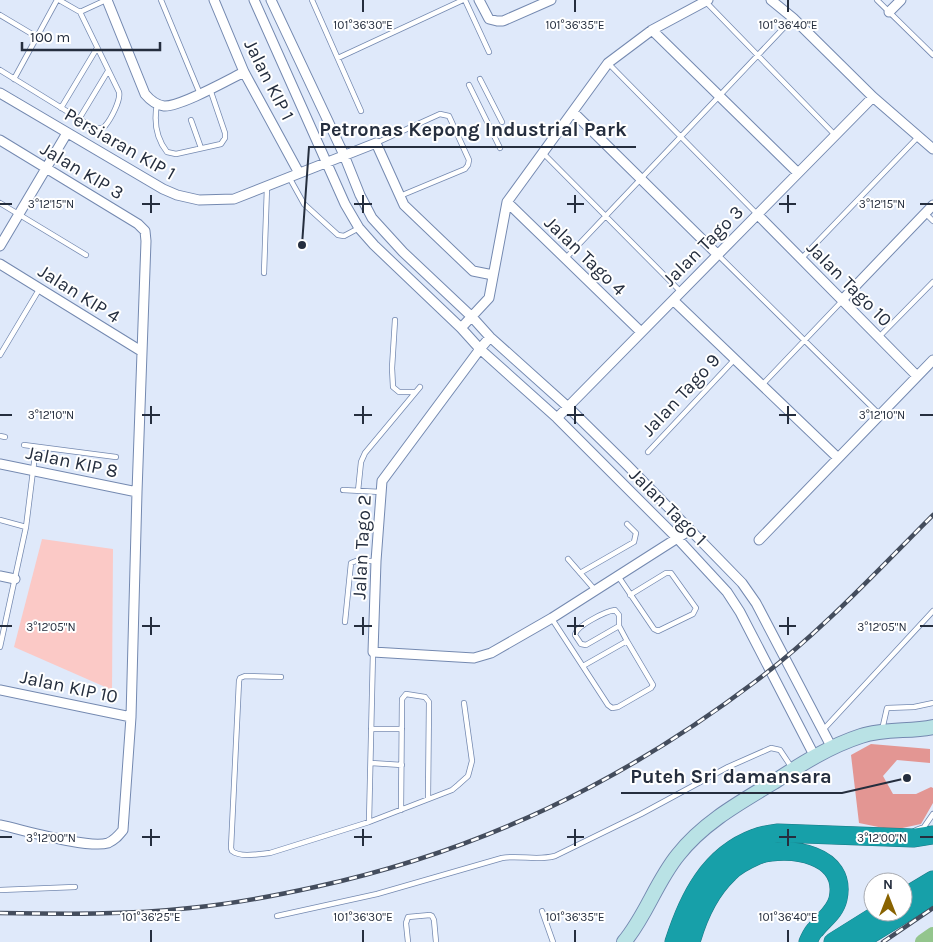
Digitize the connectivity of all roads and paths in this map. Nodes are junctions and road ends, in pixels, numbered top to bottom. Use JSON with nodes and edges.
{"nodes":[{"id":1,"x":58,"y":0,"type":"edge"},
{"id":2,"x":107,"y":0,"type":"edge"},
{"id":3,"x":160,"y":0,"type":"edge"},
{"id":4,"x":214,"y":0,"type":"edge"},
{"id":5,"x":254,"y":0,"type":"edge"},
{"id":6,"x":271,"y":0,"type":"edge"},
{"id":7,"x":312,"y":0,"type":"edge"},
{"id":8,"x":464,"y":0,"type":"edge"},
{"id":9,"x":479,"y":0,"type":"edge"},
{"id":10,"x":551,"y":0,"type":"edge"},
{"id":11,"x":771,"y":0,"type":"edge"},
{"id":12,"x":877,"y":0,"type":"edge"},
{"id":13,"x":901,"y":0,"type":"edge"},
{"id":14,"x":706,"y":1,"type":"edge"},
{"id":15,"x":80,"y":12,"type":"junction"},
{"id":16,"x":889,"y":12,"type":"junction"},
{"id":17,"x":0,"y":15,"type":"edge"},
{"id":18,"x":793,"y":18,"type":"junction"},
{"id":19,"x":652,"y":30,"type":"junction"},
{"id":20,"x":37,"y":38,"type":"junction"},
{"id":21,"x":98,"y":48,"type":"junction"},
{"id":22,"x":488,"y":52,"type":"dead end"},
{"id":23,"x":933,"y":55,"type":"edge"},
{"id":24,"x":758,"y":56,"type":"junction"},
{"id":25,"x":338,"y":58,"type":"junction"},
{"id":26,"x":608,"y":63,"type":"junction"},
{"id":27,"x":0,"y":70,"type":"edge"},
{"id":28,"x":108,"y":71,"type":"junction"},
{"id":29,"x":244,"y":72,"type":"junction"},
{"id":30,"x":14,"y":79,"type":"junction"},
{"id":31,"x":480,"y":79,"type":"dead end"},
{"id":32,"x":469,"y":85,"type":"dead end"},
{"id":33,"x":210,"y":89,"type":"junction"},
{"id":34,"x":0,"y":93,"type":"edge"},
{"id":35,"x":200,"y":94,"type":"junction"},
{"id":36,"x":719,"y":96,"type":"junction"},
{"id":37,"x":873,"y":97,"type":"junction"},
{"id":38,"x":157,"y":104,"type":"junction"},
{"id":39,"x":61,"y":108,"type":"junction"},
{"id":40,"x":361,"y":111,"type":"dead end"},
{"id":41,"x":572,"y":112,"type":"junction"},
{"id":42,"x":79,"y":119,"type":"junction"},
{"id":43,"x":191,"y":120,"type":"dead end"},
{"id":44,"x":502,"y":122,"type":"dead end"},
{"id":45,"x":68,"y":133,"type":"junction"},
{"id":46,"x":835,"y":136,"type":"junction"},
{"id":47,"x":918,"y":136,"type":"junction"},
{"id":48,"x":681,"y":137,"type":"junction"},
{"id":49,"x":0,"y":140,"type":"edge"},
{"id":50,"x":376,"y":143,"type":"junction"},
{"id":51,"x":201,"y":148,"type":"junction"},
{"id":52,"x":500,"y":148,"type":"dead end"},
{"id":53,"x":933,"y":149,"type":"edge"},
{"id":54,"x":543,"y":153,"type":"junction"},
{"id":55,"x":344,"y":155,"type":"junction"},
{"id":56,"x":328,"y":162,"type":"junction"},
{"id":57,"x":46,"y":168,"type":"junction"},
{"id":58,"x":299,"y":173,"type":"junction"},
{"id":59,"x":798,"y":173,"type":"junction"},
{"id":60,"x":289,"y":177,"type":"junction"},
{"id":61,"x":641,"y":179,"type":"junction"},
{"id":62,"x":267,"y":186,"type":"junction"},
{"id":63,"x":400,"y":196,"type":"junction"},
{"id":64,"x":507,"y":202,"type":"junction"},
{"id":65,"x":0,"y":203,"type":"edge"},
{"id":66,"x":933,"y":205,"type":"edge"},
{"id":67,"x":925,"y":213,"type":"junction"},
{"id":68,"x":758,"y":214,"type":"junction"},
{"id":69,"x":19,"y":215,"type":"junction"},
{"id":70,"x":605,"y":216,"type":"junction"},
{"id":71,"x":933,"y":221,"type":"edge"},
{"id":72,"x":359,"y":228,"type":"junction"},
{"id":73,"x":0,"y":246,"type":"edge"},
{"id":74,"x":86,"y":255,"type":"dead end"},
{"id":75,"x":718,"y":255,"type":"junction"},
{"id":76,"x":565,"y":259,"type":"junction"},
{"id":77,"x":802,"y":259,"type":"junction"},
{"id":78,"x":0,"y":264,"type":"edge"},
{"id":79,"x":264,"y":273,"type":"dead end"},
{"id":80,"x":493,"y":275,"type":"junction"},
{"id":81,"x":933,"y":282,"type":"edge"},
{"id":82,"x":40,"y":288,"type":"junction"},
{"id":83,"x":681,"y":292,"type":"junction"},
{"id":84,"x":673,"y":300,"type":"junction"},
{"id":85,"x":842,"y":300,"type":"junction"},
{"id":86,"x":472,"y":317,"type":"junction"},
{"id":87,"x":394,"y":320,"type":"dead end"},
{"id":88,"x":461,"y":328,"type":"junction"},
{"id":89,"x":641,"y":332,"type":"junction"},
{"id":90,"x":490,"y":337,"type":"junction"},
{"id":91,"x":879,"y":337,"type":"junction"},
{"id":92,"x":804,"y":340,"type":"junction"},
{"id":93,"x":480,"y":348,"type":"junction"},
{"id":94,"x":141,"y":351,"type":"junction"},
{"id":95,"x":0,"y":355,"type":"edge"},
{"id":96,"x":735,"y":360,"type":"junction"},
{"id":97,"x":933,"y":360,"type":"edge"},
{"id":98,"x":917,"y":376,"type":"junction"},
{"id":99,"x":762,"y":385,"type":"junction"},
{"id":100,"x":420,"y":387,"type":"dead end"},
{"id":101,"x":415,"y":392,"type":"junction"},
{"id":102,"x":568,"y":407,"type":"junction"},
{"id":103,"x":880,"y":415,"type":"junction"},
{"id":104,"x":557,"y":418,"type":"junction"},
{"id":105,"x":24,"y":445,"type":"dead end"},
{"id":106,"x":36,"y":447,"type":"junction"},
{"id":107,"x":648,"y":452,"type":"dead end"},
{"id":108,"x":116,"y":457,"type":"dead end"},
{"id":109,"x":838,"y":458,"type":"junction"},
{"id":110,"x":0,"y":464,"type":"edge"},
{"id":111,"x":33,"y":471,"type":"junction"},
{"id":112,"x":343,"y":490,"type":"dead end"},
{"id":113,"x":358,"y":491,"type":"junction"},
{"id":114,"x":137,"y":492,"type":"junction"},
{"id":115,"x":381,"y":492,"type":"junction"},
{"id":116,"x":0,"y":520,"type":"edge"},
{"id":117,"x":627,"y":524,"type":"dead end"},
{"id":118,"x":26,"y":526,"type":"junction"},
{"id":119,"x":690,"y":530,"type":"junction"},
{"id":120,"x":678,"y":539,"type":"junction"},
{"id":121,"x":759,"y":540,"type":"dead end"},
{"id":122,"x":568,"y":559,"type":"dead end"},
{"id":123,"x":376,"y":561,"type":"junction"},
{"id":124,"x":580,"y":573,"type":"junction"},
{"id":125,"x":0,"y":576,"type":"edge"},
{"id":126,"x":618,"y":576,"type":"junction"},
{"id":127,"x":15,"y":579,"type":"junction"},
{"id":128,"x":595,"y":590,"type":"junction"},
{"id":129,"x":630,"y":595,"type":"junction"},
{"id":130,"x":933,"y":611,"type":"edge"},
{"id":131,"x":552,"y":618,"type":"junction"},
{"id":132,"x":345,"y":622,"type":"dead end"},
{"id":133,"x":620,"y":626,"type":"junction"},
{"id":134,"x":1,"y":640,"type":"edge"},
{"id":135,"x":627,"y":641,"type":"junction"},
{"id":136,"x":0,"y":647,"type":"edge"},
{"id":137,"x":373,"y":652,"type":"junction"},
{"id":138,"x":583,"y":666,"type":"junction"},
{"id":139,"x":280,"y":677,"type":"dead end"},
{"id":140,"x":0,"y":690,"type":"edge"},
{"id":141,"x":464,"y":703,"type":"dead end"},
{"id":142,"x":933,"y":703,"type":"edge"},
{"id":143,"x":131,"y":717,"type":"junction"},
{"id":144,"x":933,"y":727,"type":"edge"},
{"id":145,"x":372,"y":729,"type":"junction"},
{"id":146,"x":402,"y":729,"type":"junction"},
{"id":147,"x":823,"y":730,"type":"junction"},
{"id":148,"x":882,"y":731,"type":"junction"},
{"id":149,"x":832,"y":748,"type":"junction"},
{"id":150,"x":815,"y":757,"type":"junction"},
{"id":151,"x":371,"y":763,"type":"junction"},
{"id":152,"x":402,"y":765,"type":"junction"},
{"id":153,"x":793,"y":770,"type":"junction"},
{"id":154,"x":428,"y":799,"type":"junction"},
{"id":155,"x":401,"y":810,"type":"junction"},
{"id":156,"x":933,"y":814,"type":"edge"},
{"id":157,"x":369,"y":822,"type":"junction"},
{"id":158,"x":0,"y":825,"type":"edge"},
{"id":159,"x":933,"y":835,"type":"edge"},
{"id":160,"x":886,"y":837,"type":"junction"},
{"id":161,"x":933,"y":880,"type":"edge"},
{"id":162,"x":75,"y":888,"type":"dead end"},
{"id":163,"x":0,"y":890,"type":"edge"},
{"id":164,"x":913,"y":892,"type":"edge"},
{"id":165,"x":933,"y":896,"type":"edge"},
{"id":166,"x":542,"y":911,"type":"dead end"},
{"id":167,"x":277,"y":916,"type":"dead end"},
{"id":168,"x":865,"y":922,"type":"edge"},
{"id":169,"x":408,"y":942,"type":"edge"},
{"id":170,"x":436,"y":942,"type":"edge"},
{"id":171,"x":553,"y":942,"type":"edge"},
{"id":172,"x":624,"y":942,"type":"edge"},
{"id":173,"x":674,"y":942,"type":"edge"},
{"id":174,"x":691,"y":942,"type":"edge"},
{"id":175,"x":808,"y":942,"type":"edge"},
{"id":176,"x":833,"y":942,"type":"edge"},
{"id":177,"x":858,"y":942,"type":"edge"}],
"edges":[{"from":1,"to":15,"type":"lane"},
{"from":1,"to":20,"type":"lane"},
{"from":2,"to":15,"type":"lane"},
{"from":2,"to":38,"type":"street"},
{"from":3,"to":35,"type":"lane"},
{"from":4,"to":29,"type":"street","name":"Jalan KIP 1"},
{"from":5,"to":56,"type":"street","name":"Jalan Tago 1"},
{"from":6,"to":55,"type":"street","name":"Jalan Tago 1"},
{"from":7,"to":25,"type":"lane"},
{"from":8,"to":22,"type":"lane"},
{"from":8,"to":25,"type":"lane"},
{"from":9,"to":10,"type":"street"},
{"from":11,"to":18,"type":"street"},
{"from":12,"to":16,"type":"lane"},
{"from":13,"to":16,"type":"street"},
{"from":14,"to":19,"type":"street"},
{"from":14,"to":24,"type":"lane"},
{"from":15,"to":21,"type":"lane"},
{"from":16,"to":23,"type":"lane"},
{"from":17,"to":20,"type":"lane"},
{"from":18,"to":24,"type":"lane"},
{"from":18,"to":37,"type":"street"},
{"from":19,"to":26,"type":"street"},
{"from":19,"to":36,"type":"street"},
{"from":20,"to":30,"type":"lane"},
{"from":21,"to":28,"type":"lane"},
{"from":21,"to":39,"type":"lane"},
{"from":24,"to":36,"type":"lane"},
{"from":24,"to":46,"type":"lane"},
{"from":25,"to":40,"type":"lane"},
{"from":26,"to":41,"type":"street"},
{"from":26,"to":48,"type":"lane"},
{"from":27,"to":30,"type":"lane"},
{"from":28,"to":42,"type":"lane"},
{"from":28,"to":42,"type":"lane"},
{"from":29,"to":33,"type":"street"},
{"from":29,"to":58,"type":"street","name":"Jalan KIP 1"},
{"from":30,"to":39,"type":"lane"},
{"from":31,"to":44,"type":"lane"},
{"from":32,"to":52,"type":"lane"},
{"from":33,"to":35,"type":"street"},
{"from":33,"to":51,"type":"lane"},
{"from":34,"to":45,"type":"street","name":"Persiaran KIP 1"},
{"from":35,"to":38,"type":"street"},
{"from":36,"to":48,"type":"lane"},
{"from":36,"to":59,"type":"street"},
{"from":37,"to":46,"type":"street","name":"Jalan Tago 3"},
{"from":37,"to":47,"type":"street"},
{"from":38,"to":51,"type":"lane"},
{"from":39,"to":42,"type":"lane"},
{"from":41,"to":54,"type":"street"},
{"from":41,"to":61,"type":"street"},
{"from":43,"to":51,"type":"lane"},
{"from":45,"to":57,"type":"street"},
{"from":45,"to":62,"type":"street","name":"Persiaran KIP 1"},
{"from":46,"to":59,"type":"street","name":"Jalan Tago 3"},
{"from":47,"to":53,"type":"street"},
{"from":47,"to":77,"type":"lane"},
{"from":48,"to":61,"type":"lane"},
{"from":48,"to":68,"type":"lane"},
{"from":49,"to":57,"type":"street","name":"Jalan KIP 3"},
{"from":50,"to":55,"type":"street","name":"Persiaran KIP 1"},
{"from":50,"to":63,"type":"street"},
{"from":50,"to":63,"type":"lane"},
{"from":54,"to":64,"type":"street"},
{"from":54,"to":70,"type":"lane"},
{"from":55,"to":56,"type":"street","name":"Persiaran KIP 1"},
{"from":55,"to":86,"type":"street","name":"Jalan Tago 1"},
{"from":56,"to":58,"type":"street","name":"Persiaran KIP 1"},
{"from":56,"to":72,"type":"street","name":"Jalan Tago 1"},
{"from":57,"to":69,"type":"street"},
{"from":57,"to":94,"type":"street","name":"Jalan KIP 3"},
{"from":58,"to":60,"type":"street","name":"Persiaran KIP 1"},
{"from":59,"to":68,"type":"street","name":"Jalan Tago 3"},
{"from":60,"to":62,"type":"street","name":"Persiaran KIP 1"},
{"from":60,"to":72,"type":"lane"},
{"from":61,"to":70,"type":"lane"},
{"from":61,"to":75,"type":"street"},
{"from":62,"to":79,"type":"lane"},
{"from":63,"to":80,"type":"street"},
{"from":64,"to":76,"type":"street","name":"Jalan Tago 4"},
{"from":64,"to":80,"type":"street"},
{"from":65,"to":69,"type":"lane"},
{"from":66,"to":67,"type":"street"},
{"from":67,"to":71,"type":"lane"},
{"from":67,"to":85,"type":"street"},
{"from":68,"to":75,"type":"street","name":"Jalan Tago 3"},
{"from":68,"to":77,"type":"street","name":"Jalan Tago 10"},
{"from":69,"to":73,"type":"street"},
{"from":69,"to":74,"type":"lane"},
{"from":70,"to":76,"type":"lane"},
{"from":70,"to":83,"type":"lane"},
{"from":72,"to":88,"type":"street","name":"Jalan Tago 1"},
{"from":75,"to":83,"type":"street","name":"Jalan Tago 3"},
{"from":75,"to":92,"type":"lane"},
{"from":76,"to":89,"type":"street","name":"Jalan Tago 4"},
{"from":77,"to":85,"type":"street","name":"Jalan Tago 10"},
{"from":78,"to":82,"type":"street","name":"Jalan KIP 4"},
{"from":80,"to":86,"type":"street"},
{"from":81,"to":91,"type":"lane"},
{"from":82,"to":94,"type":"street","name":"Jalan KIP 4"},
{"from":82,"to":95,"type":"lane"},
{"from":83,"to":84,"type":"street","name":"Jalan Tago 3"},
{"from":84,"to":89,"type":"street","name":"Jalan Tago 3"},
{"from":84,"to":96,"type":"street"},
{"from":85,"to":91,"type":"street","name":"Jalan Tago 10"},
{"from":85,"to":92,"type":"lane"},
{"from":86,"to":88,"type":"street"},
{"from":86,"to":90,"type":"street","name":"Jalan Tago 1"},
{"from":87,"to":101,"type":"lane"},
{"from":88,"to":93,"type":"street","name":"Jalan Tago 1"},
{"from":89,"to":102,"type":"street","name":"Jalan Tago 3"},
{"from":90,"to":93,"type":"street","name":"Jalan Tago 2"},
{"from":90,"to":102,"type":"street","name":"Jalan Tago 1"},
{"from":91,"to":98,"type":"street","name":"Jalan Tago 10"},
{"from":92,"to":99,"type":"lane"},
{"from":92,"to":103,"type":"lane"},
{"from":93,"to":104,"type":"street","name":"Jalan Tago 1"},
{"from":93,"to":115,"type":"street","name":"Jalan Tago 2"},
{"from":94,"to":114,"type":"street"},
{"from":96,"to":99,"type":"street"},
{"from":96,"to":107,"type":"lane","name":"Jalan Tago 9"},
{"from":97,"to":98,"type":"street"},
{"from":98,"to":103,"type":"street"},
{"from":99,"to":109,"type":"street"},
{"from":100,"to":101,"type":"lane"},
{"from":101,"to":113,"type":"lane"},
{"from":102,"to":104,"type":"street","name":"Jalan Tago 3"},
{"from":102,"to":119,"type":"street","name":"Jalan Tago 1"},
{"from":103,"to":109,"type":"street"},
{"from":104,"to":120,"type":"street","name":"Jalan Tago 1"},
{"from":105,"to":106,"type":"lane"},
{"from":106,"to":108,"type":"lane"},
{"from":106,"to":111,"type":"lane"},
{"from":109,"to":121,"type":"street"},
{"from":110,"to":111,"type":"street","name":"Jalan KIP 8"},
{"from":111,"to":114,"type":"street","name":"Jalan KIP 8"},
{"from":111,"to":118,"type":"lane"},
{"from":112,"to":113,"type":"lane"},
{"from":113,"to":115,"type":"lane"},
{"from":114,"to":143,"type":"street"},
{"from":115,"to":123,"type":"street","name":"Jalan Tago 2"},
{"from":116,"to":118,"type":"lane"},
{"from":117,"to":124,"type":"lane"},
{"from":118,"to":127,"type":"lane"},
{"from":119,"to":120,"type":"street"},
{"from":119,"to":147,"type":"street","name":"Jalan Tago 1"},
{"from":120,"to":126,"type":"street"},
{"from":120,"to":150,"type":"street","name":"Jalan Tago 1"},
{"from":122,"to":124,"type":"lane"},
{"from":123,"to":132,"type":"lane"},
{"from":123,"to":137,"type":"street","name":"Jalan Tago 2"},
{"from":124,"to":128,"type":"lane"},
{"from":125,"to":127,"type":"street"},
{"from":126,"to":128,"type":"street"},
{"from":126,"to":129,"type":"lane"},
{"from":127,"to":134,"type":"lane"},
{"from":128,"to":131,"type":"street"},
{"from":129,"to":129,"type":"lane"},
{"from":130,"to":147,"type":"lane"},
{"from":131,"to":137,"type":"street"},
{"from":131,"to":138,"type":"lane"},
{"from":133,"to":133,"type":"lane"},
{"from":133,"to":135,"type":"lane"},
{"from":134,"to":136,"type":"lane"},
{"from":135,"to":138,"type":"lane"},
{"from":135,"to":138,"type":"lane"},
{"from":137,"to":145,"type":"lane"},
{"from":139,"to":157,"type":"lane"},
{"from":140,"to":143,"type":"street","name":"Jalan KIP 10"},
{"from":141,"to":154,"type":"lane"},
{"from":142,"to":148,"type":"lane"},
{"from":143,"to":158,"type":"street"},
{"from":144,"to":148,"type":"street"},
{"from":145,"to":146,"type":"lane"},
{"from":145,"to":151,"type":"lane"},
{"from":146,"to":152,"type":"lane"},
{"from":146,"to":154,"type":"lane"},
{"from":147,"to":149,"type":"street","name":"Jalan Tago 1"},
{"from":148,"to":149,"type":"street"},
{"from":149,"to":150,"type":"street"},
{"from":150,"to":153,"type":"street"},
{"from":151,"to":152,"type":"lane"},
{"from":151,"to":157,"type":"lane"},
{"from":152,"to":155,"type":"lane"},
{"from":153,"to":167,"type":"lane"},
{"from":153,"to":172,"type":"street"},
{"from":154,"to":155,"type":"lane"},
{"from":155,"to":157,"type":"lane"},
{"from":156,"to":160,"type":"lane"},
{"from":159,"to":160,"type":"highway"},
{"from":160,"to":173,"type":"highway"},
{"from":161,"to":164,"type":"highway"},
{"from":162,"to":163,"type":"lane"},
{"from":165,"to":177,"type":"highway"},
{"from":166,"to":171,"type":"lane"},
{"from":168,"to":176,"type":"highway"},
{"from":169,"to":170,"type":"lane"},
{"from":174,"to":175,"type":"highway"}]}
